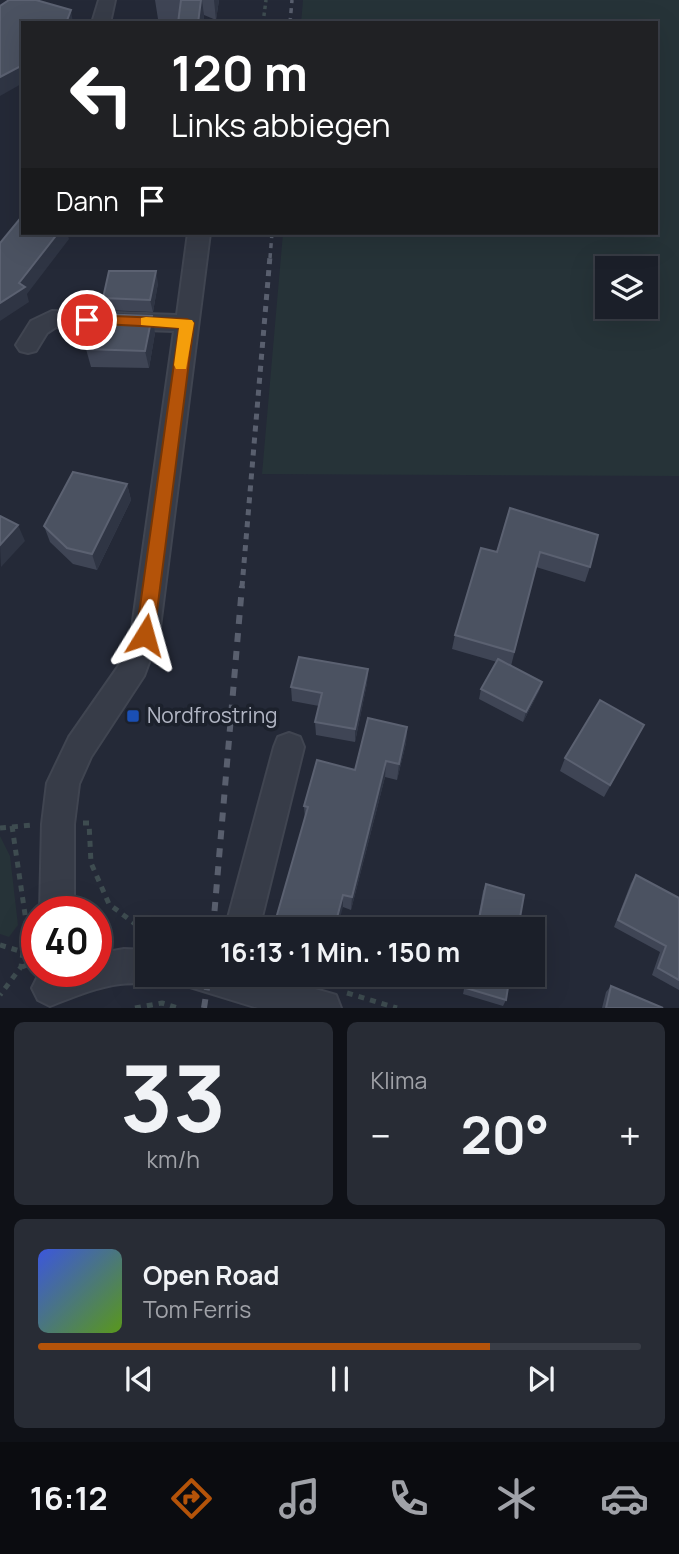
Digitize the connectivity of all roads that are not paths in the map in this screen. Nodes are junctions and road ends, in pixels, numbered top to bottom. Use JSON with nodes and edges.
{"nodes":[{"id":1,"x":107,"y":0,"type":"edge"},
{"id":2,"x":102,"y":21,"type":"edge"},
{"id":3,"x":199,"y":235,"type":"edge"},
{"id":4,"x":187,"y":323,"type":"junction"},
{"id":5,"x":28,"y":345,"type":"dead end"},
{"id":6,"x":289,"y":747,"type":"dead end"},
{"id":7,"x":57,"y":896,"type":"edge"},
{"id":8,"x":245,"y":917,"type":"edge"},
{"id":9,"x":135,"y":966,"type":"edge"},
{"id":10,"x":112,"y":968,"type":"edge"},
{"id":11,"x":254,"y":987,"type":"edge"},
{"id":12,"x":323,"y":1008,"type":"edge"}],
"edges":[{"from":1,"to":2,"type":"street"},
{"from":3,"to":4,"type":"street"},
{"from":4,"to":5,"type":"street"},
{"from":4,"to":7,"type":"street"},
{"from":6,"to":8,"type":"street"},
{"from":9,"to":10,"type":"street"},
{"from":11,"to":12,"type":"street"}]}
